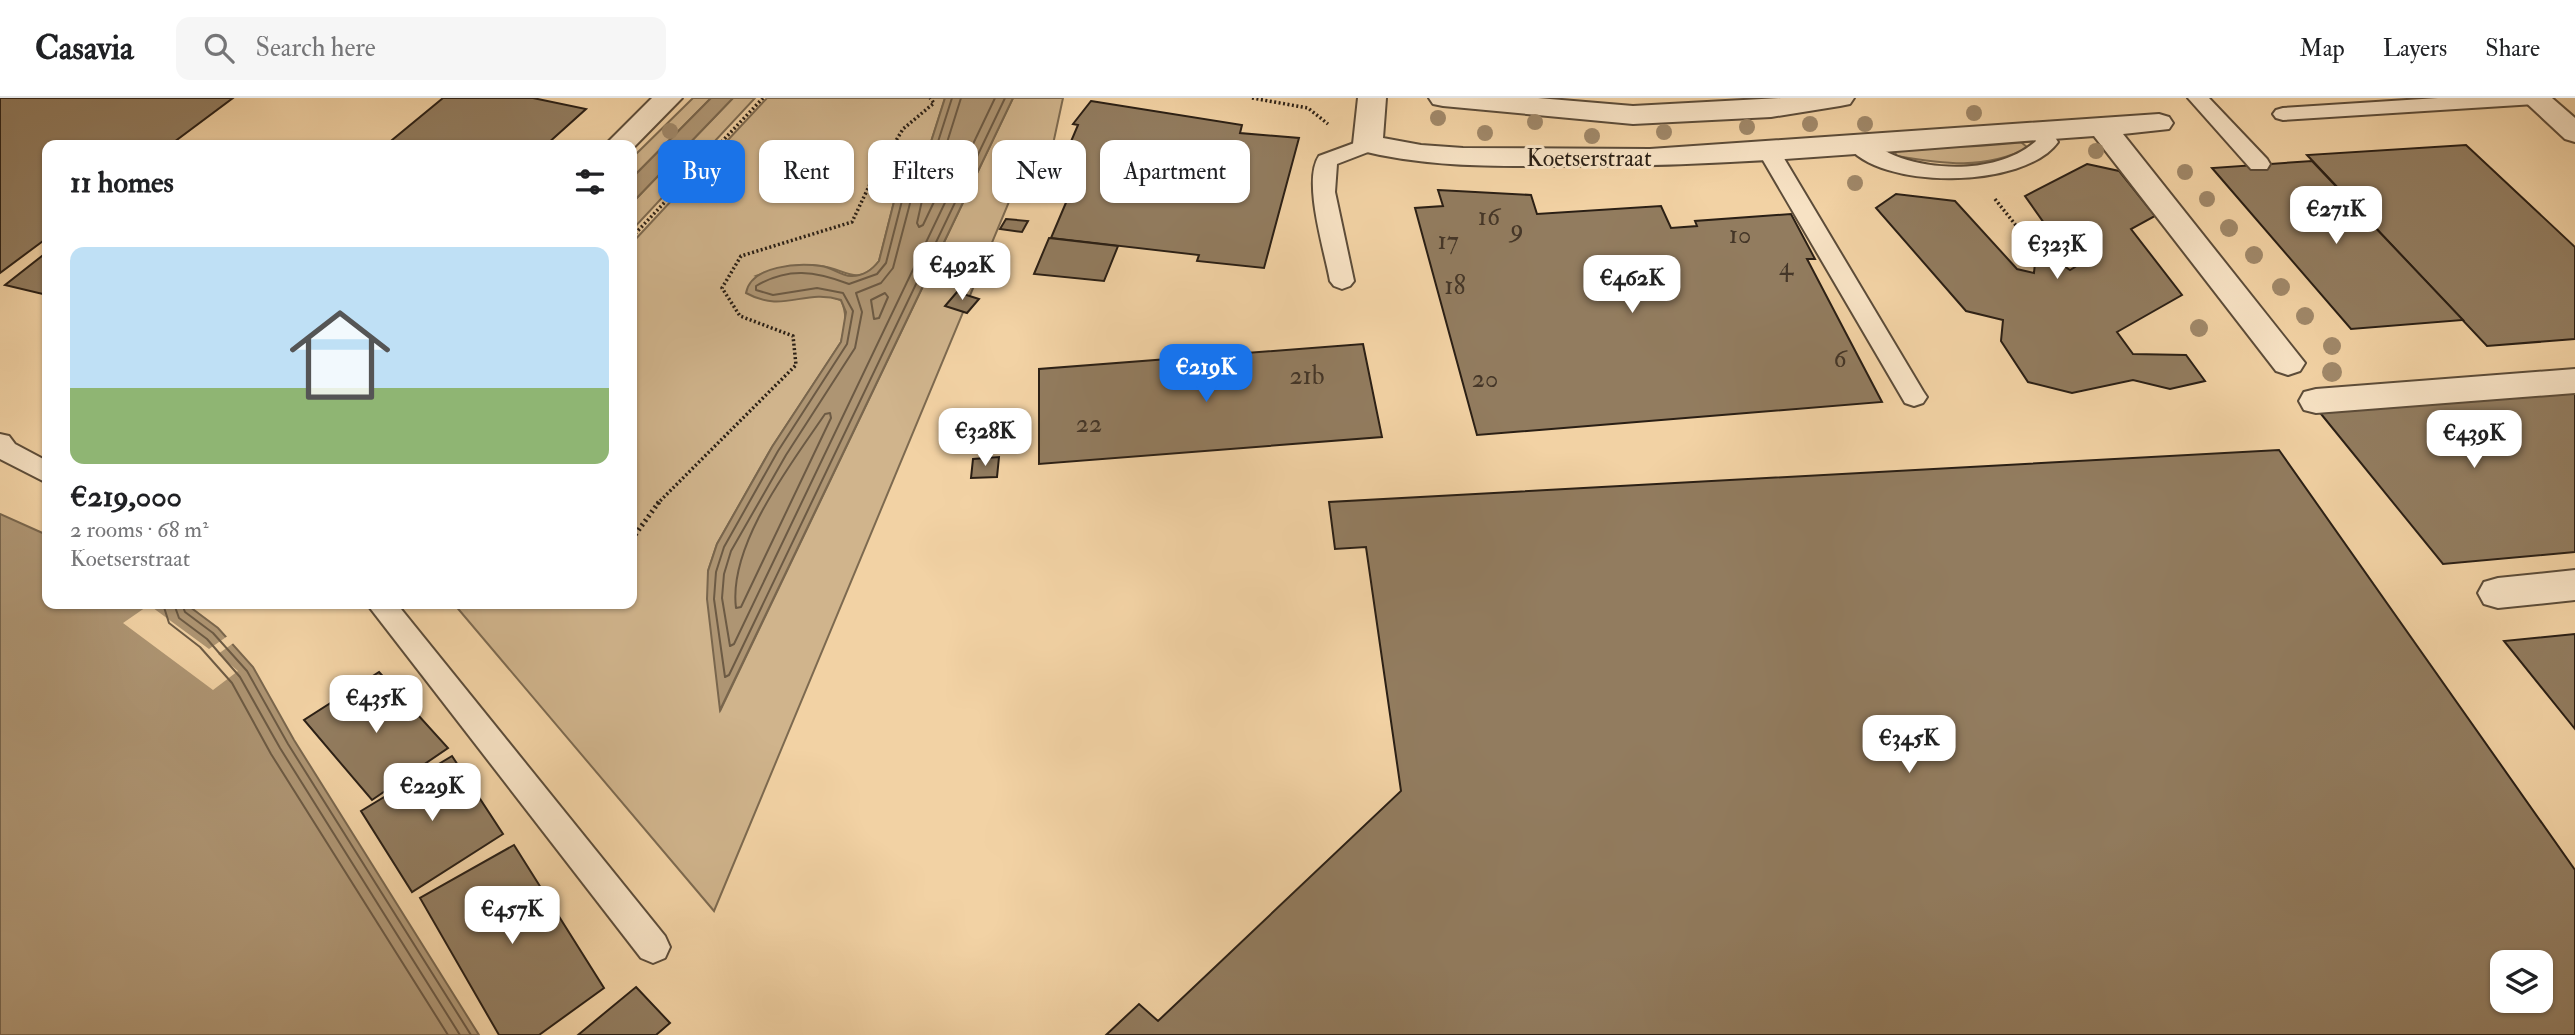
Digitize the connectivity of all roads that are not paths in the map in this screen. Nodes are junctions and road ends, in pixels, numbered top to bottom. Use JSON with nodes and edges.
{"nodes":[{"id":1,"x":668,"y":98,"type":"edge"},
{"id":2,"x":1372,"y":98,"type":"edge"},
{"id":3,"x":1443,"y":98,"type":"edge"},
{"id":4,"x":1472,"y":98,"type":"edge"},
{"id":5,"x":1840,"y":98,"type":"edge"},
{"id":6,"x":2198,"y":98,"type":"edge"},
{"id":7,"x":2535,"y":98,"type":"edge"},
{"id":8,"x":2543,"y":98,"type":"edge"},
{"id":9,"x":1449,"y":99,"type":"edge"},
{"id":10,"x":1695,"y":105,"type":"edge"},
{"id":11,"x":2283,"y":114,"type":"dead end"},
{"id":12,"x":2159,"y":123,"type":"dead end"},
{"id":13,"x":2103,"y":128,"type":"junction"},
{"id":14,"x":2042,"y":132,"type":"junction"},
{"id":15,"x":2575,"y":133,"type":"edge"},
{"id":16,"x":624,"y":140,"type":"edge"},
{"id":17,"x":1368,"y":144,"type":"junction"},
{"id":18,"x":1857,"y":144,"type":"junction"},
{"id":19,"x":1769,"y":150,"type":"junction"},
{"id":20,"x":2259,"y":164,"type":"dead end"},
{"id":21,"x":1342,"y":281,"type":"dead end"},
{"id":22,"x":2288,"y":363,"type":"dead end"},
{"id":23,"x":2575,"y":381,"type":"edge"},
{"id":24,"x":1914,"y":397,"type":"dead end"},
{"id":25,"x":2316,"y":401,"type":"dead end"},
{"id":26,"x":0,"y":443,"type":"edge"},
{"id":27,"x":42,"y":470,"type":"edge"},
{"id":28,"x":2575,"y":585,"type":"edge"},
{"id":29,"x":2498,"y":593,"type":"dead end"},
{"id":30,"x":385,"y":609,"type":"edge"},
{"id":31,"x":653,"y":947,"type":"dead end"}],
"edges":[{"from":1,"to":16,"type":"street"},
{"from":2,"to":17,"type":"street"},
{"from":3,"to":9,"type":"street"},
{"from":4,"to":9,"type":"street"},
{"from":5,"to":10,"type":"street"},
{"from":6,"to":20,"type":"lane"},
{"from":7,"to":8,"type":"street"},
{"from":7,"to":11,"type":"lane"},
{"from":7,"to":15,"type":"street"},
{"from":9,"to":10,"type":"street"},
{"from":12,"to":13,"type":"street","name":"Koetserstraat"},
{"from":13,"to":14,"type":"street","name":"Koetserstraat"},
{"from":13,"to":22,"type":"street"},
{"from":14,"to":18,"type":"street","name":"Koetserstraat"},
{"from":14,"to":18,"type":"lane"},
{"from":17,"to":19,"type":"street","name":"Koetserstraat"},
{"from":17,"to":21,"type":"lane"},
{"from":18,"to":19,"type":"street","name":"Koetserstraat"},
{"from":19,"to":24,"type":"lane"},
{"from":23,"to":25,"type":"street"},
{"from":26,"to":27,"type":"lane"},
{"from":28,"to":29,"type":"street"},
{"from":30,"to":31,"type":"lane"}]}
